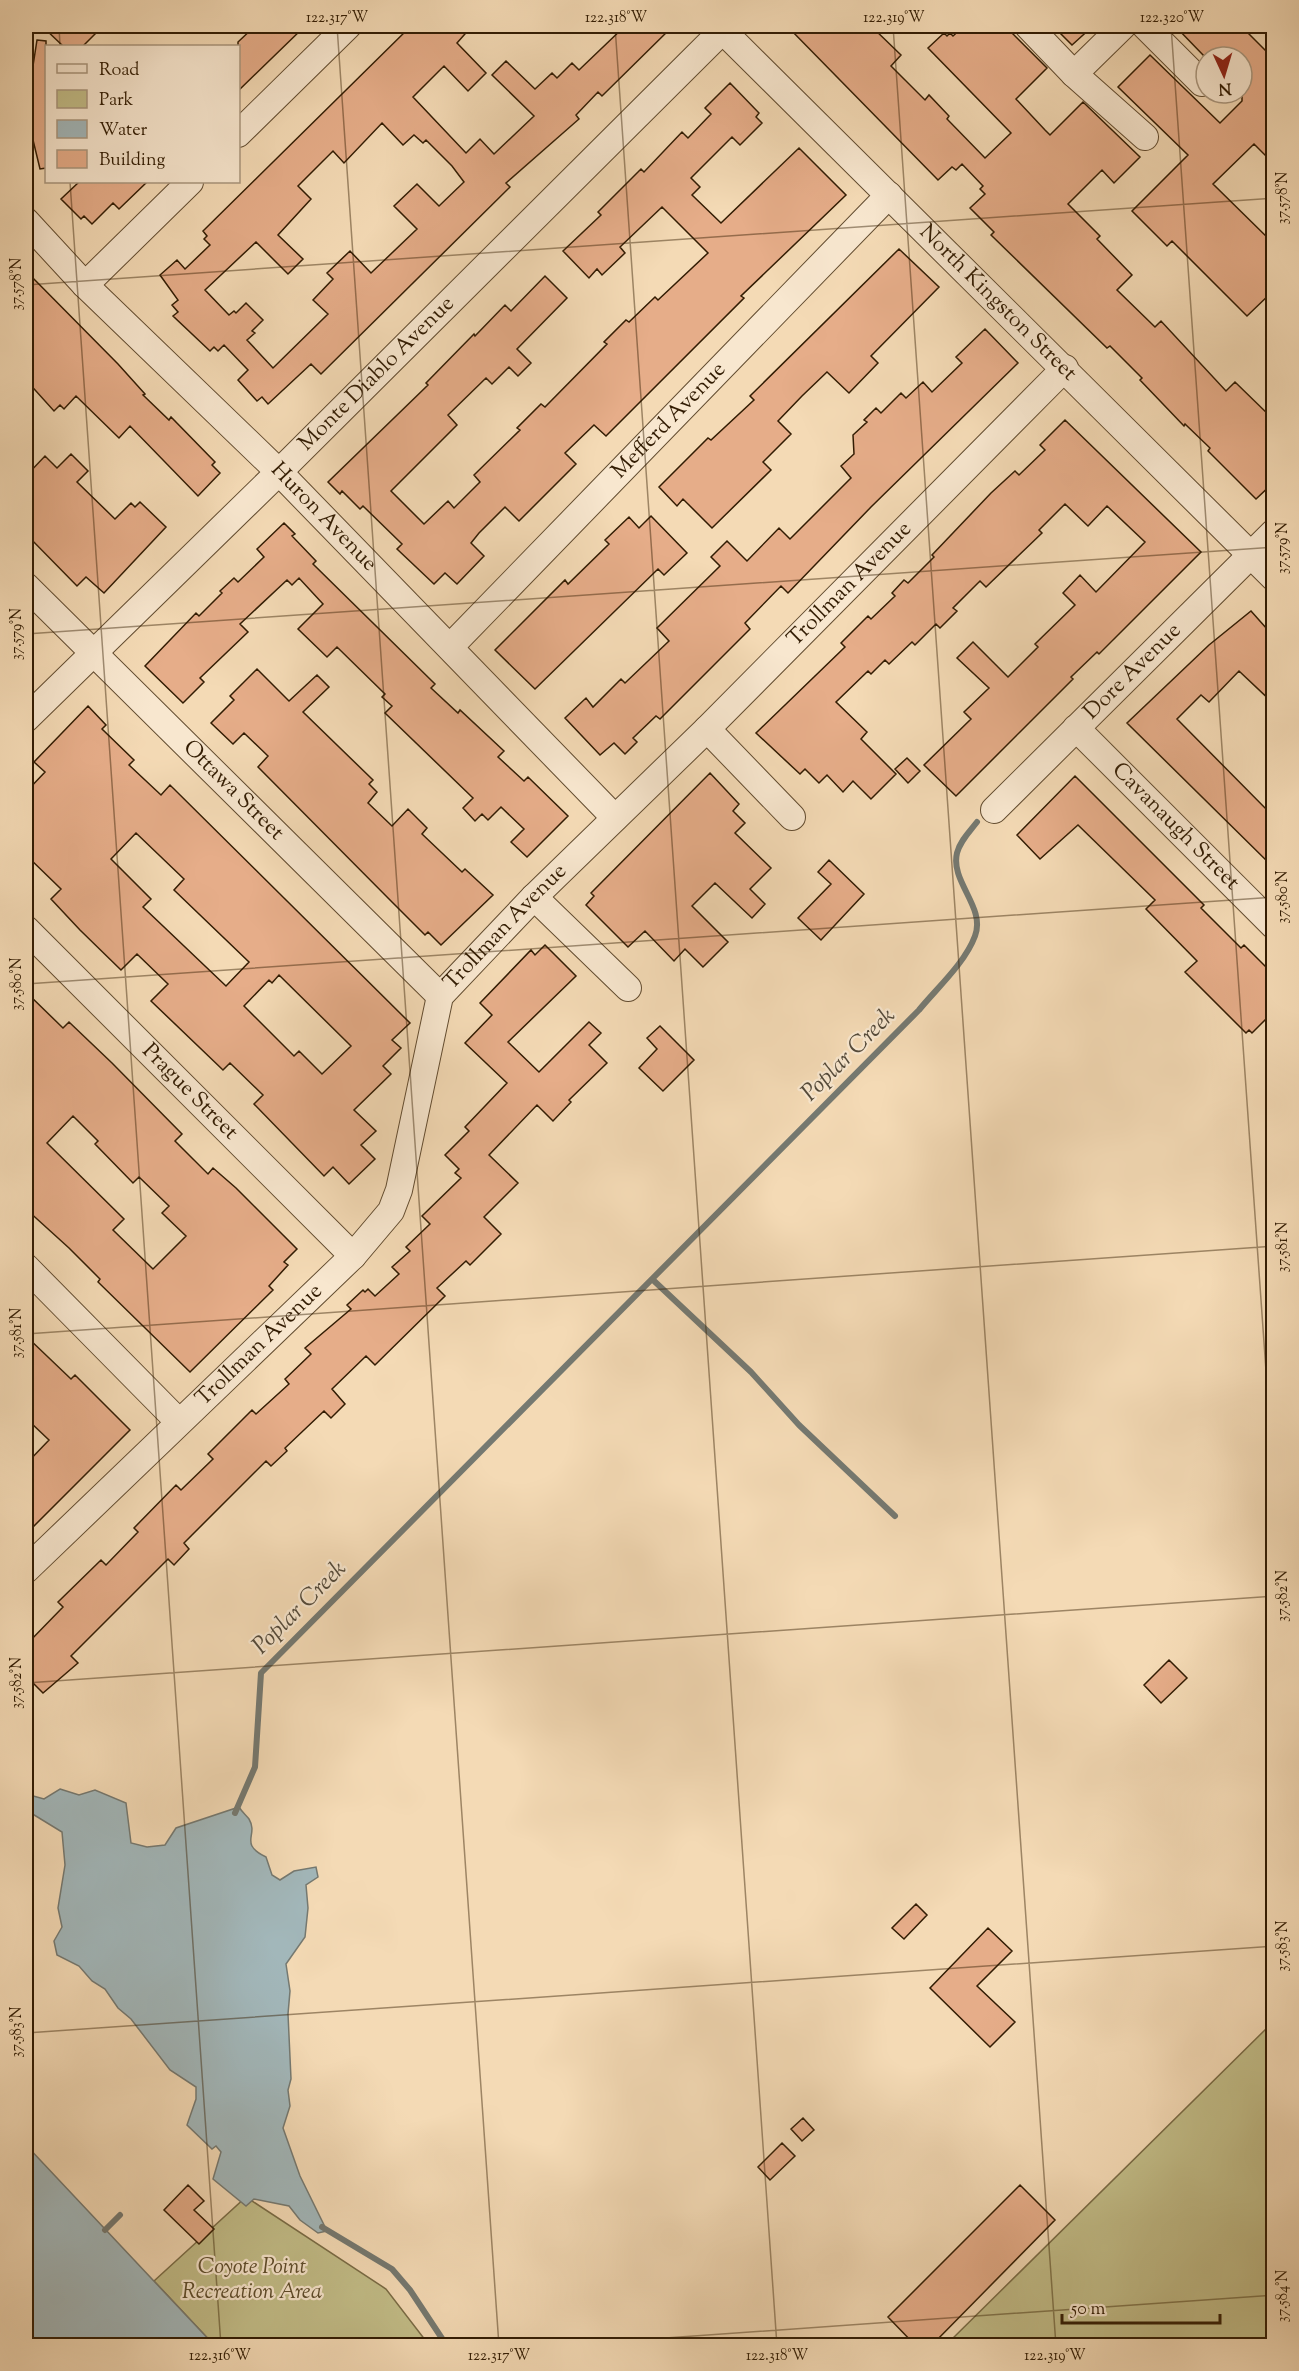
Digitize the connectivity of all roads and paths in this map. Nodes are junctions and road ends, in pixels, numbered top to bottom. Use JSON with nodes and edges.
{"nodes":[{"id":1,"x":348,"y":26,"type":"edge"},
{"id":2,"x":1028,"y":26,"type":"edge"},
{"id":3,"x":1123,"y":26,"type":"edge"},
{"id":4,"x":1145,"y":26,"type":"edge"},
{"id":5,"x":724,"y":28,"type":"edge"},
{"id":6,"x":1074,"y":74,"type":"junction"},
{"id":7,"x":1194,"y":75,"type":"edge"},
{"id":8,"x":240,"y":132,"type":"edge"},
{"id":9,"x":1144,"y":137,"type":"dead end"},
{"id":10,"x":189,"y":183,"type":"edge"},
{"id":11,"x":889,"y":195,"type":"junction"},
{"id":12,"x":26,"y":221,"type":"edge"},
{"id":13,"x":85,"y":285,"type":"junction"},
{"id":14,"x":1065,"y":368,"type":"junction"},
{"id":15,"x":279,"y":472,"type":"junction"},
{"id":16,"x":1274,"y":532,"type":"edge"},
{"id":17,"x":1251,"y":555,"type":"junction"},
{"id":18,"x":1274,"y":578,"type":"edge"},
{"id":19,"x":26,"y":586,"type":"edge"},
{"id":20,"x":450,"y":647,"type":"junction"},
{"id":21,"x":93,"y":653,"type":"junction"},
{"id":22,"x":26,"y":720,"type":"edge"},
{"id":23,"x":1076,"y":728,"type":"junction"},
{"id":24,"x":706,"y":729,"type":"junction"},
{"id":25,"x":994,"y":810,"type":"dead end"},
{"id":26,"x":792,"y":817,"type":"dead end"},
{"id":27,"x":615,"y":818,"type":"junction"},
{"id":28,"x":534,"y":897,"type":"junction"},
{"id":29,"x":1274,"y":926,"type":"edge"},
{"id":30,"x":26,"y":930,"type":"edge"},
{"id":31,"x":628,"y":988,"type":"dead end"},
{"id":32,"x":440,"y":996,"type":"junction"},
{"id":33,"x":353,"y":1256,"type":"junction"},
{"id":34,"x":26,"y":1267,"type":"edge"},
{"id":35,"x":178,"y":1421,"type":"junction"},
{"id":36,"x":26,"y":1570,"type":"edge"}],
"edges":[{"from":1,"to":8,"type":"street"},
{"from":2,"to":6,"type":"street"},
{"from":3,"to":6,"type":"street"},
{"from":4,"to":7,"type":"street"},
{"from":5,"to":11,"type":"street","name":"North Kingston Street"},
{"from":5,"to":15,"type":"street","name":"Monte Diablo Avenue"},
{"from":6,"to":9,"type":"street"},
{"from":10,"to":13,"type":"street"},
{"from":11,"to":14,"type":"street","name":"North Kingston Street"},
{"from":11,"to":20,"type":"street","name":"Mefferd Avenue"},
{"from":12,"to":13,"type":"street","name":"Huron Avenue"},
{"from":13,"to":15,"type":"street","name":"Huron Avenue"},
{"from":14,"to":17,"type":"street","name":"North Kingston Street"},
{"from":14,"to":24,"type":"street","name":"Trollman Avenue"},
{"from":15,"to":20,"type":"street","name":"Huron Avenue"},
{"from":15,"to":21,"type":"street","name":"Monte Diablo Avenue"},
{"from":16,"to":17,"type":"street","name":"Dore Avenue"},
{"from":17,"to":18,"type":"street","name":"North Kingston Street"},
{"from":17,"to":23,"type":"street","name":"Dore Avenue"},
{"from":19,"to":21,"type":"street","name":"Ottawa Street"},
{"from":20,"to":27,"type":"street","name":"Huron Avenue"},
{"from":21,"to":22,"type":"street","name":"Monte Diablo Avenue"},
{"from":21,"to":32,"type":"street","name":"Ottawa Street"},
{"from":23,"to":25,"type":"street","name":"Dore Avenue"},
{"from":23,"to":29,"type":"street","name":"Cavanaugh Street"},
{"from":24,"to":26,"type":"street"},
{"from":24,"to":27,"type":"street","name":"Trollman Avenue"},
{"from":27,"to":28,"type":"street","name":"Trollman Avenue"},
{"from":28,"to":31,"type":"street"},
{"from":28,"to":32,"type":"street","name":"Trollman Avenue"},
{"from":30,"to":33,"type":"street","name":"Prague Street"},
{"from":32,"to":33,"type":"street","name":"Trollman Avenue"},
{"from":33,"to":35,"type":"street","name":"Trollman Avenue"},
{"from":34,"to":35,"type":"street"},
{"from":35,"to":36,"type":"street","name":"Trollman Avenue"}]}
